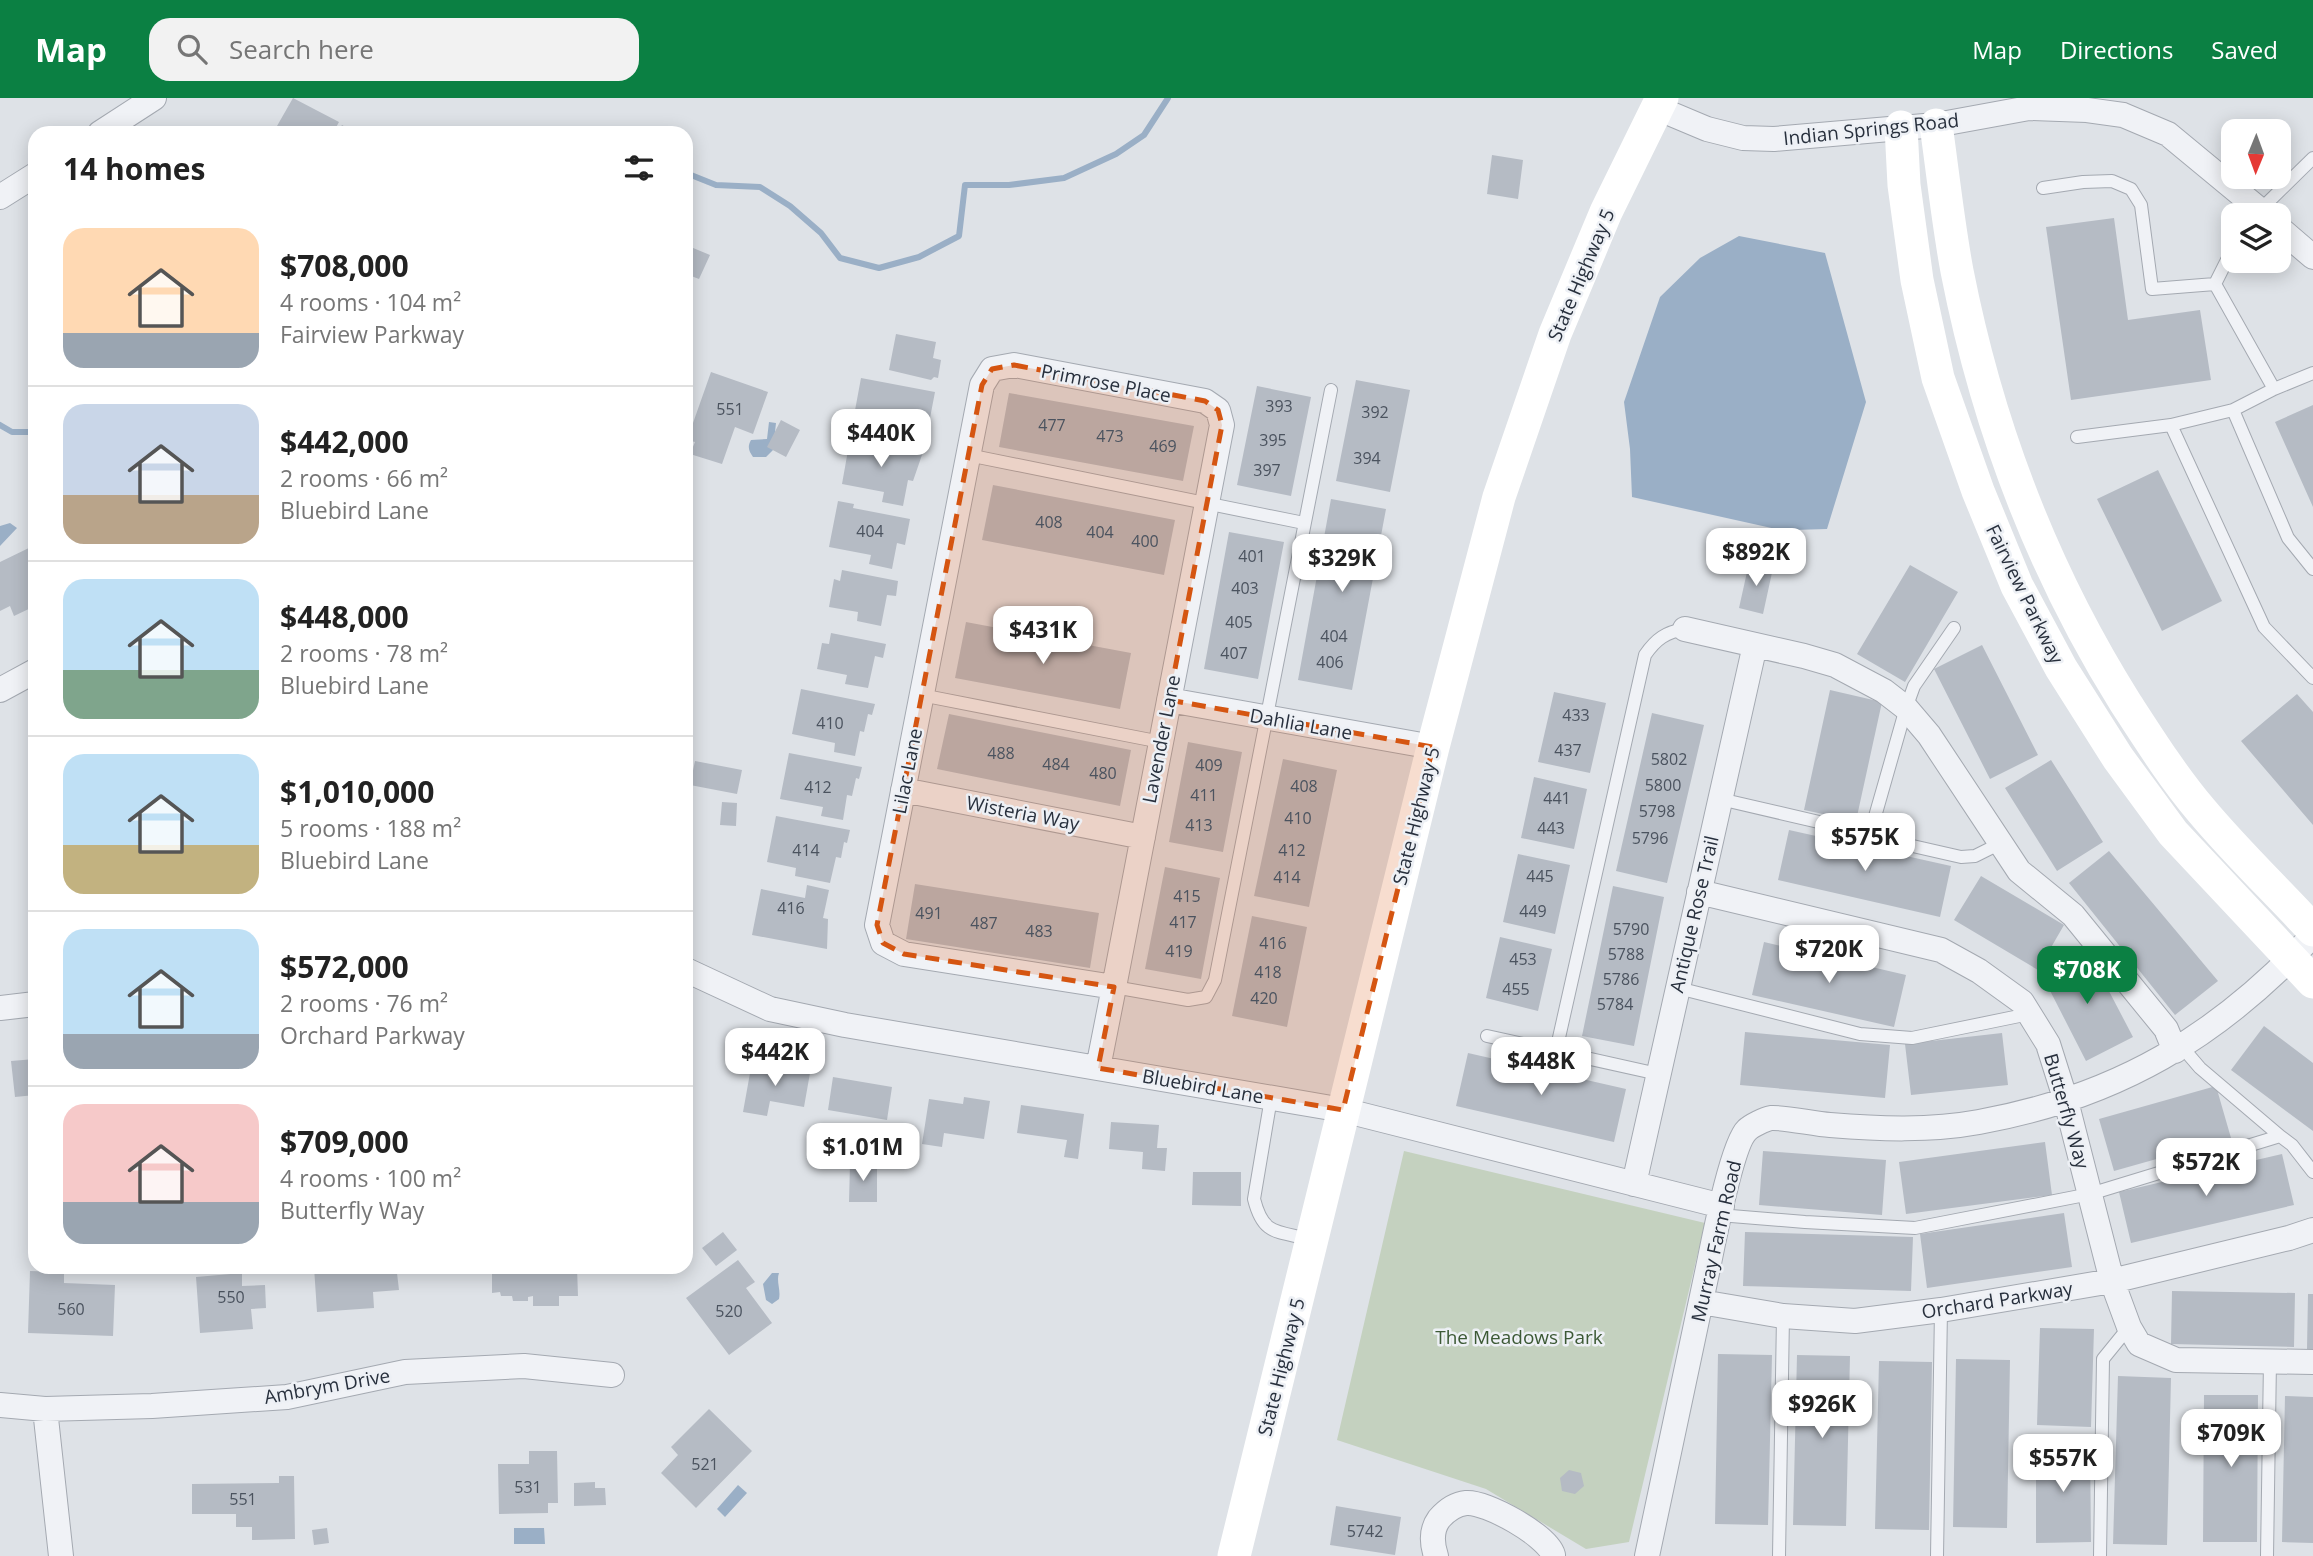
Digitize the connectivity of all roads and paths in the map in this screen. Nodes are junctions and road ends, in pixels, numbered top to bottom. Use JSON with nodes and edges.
{"nodes":[{"id":1,"x":154,"y":98,"type":"edge"},
{"id":2,"x":1660,"y":103,"type":"edge"},
{"id":3,"x":2124,"y":107,"type":"edge"},
{"id":4,"x":1936,"y":125,"type":"junction"},
{"id":5,"x":111,"y":126,"type":"edge"},
{"id":6,"x":1901,"y":127,"type":"junction"},
{"id":7,"x":2313,"y":159,"type":"edge"},
{"id":8,"x":28,"y":178,"type":"edge"},
{"id":9,"x":2043,"y":188,"type":"dead end"},
{"id":10,"x":2,"y":191,"type":"edge"},
{"id":11,"x":2249,"y":203,"type":"edge"},
{"id":12,"x":2271,"y":203,"type":"edge"},
{"id":13,"x":2291,"y":238,"type":"edge"},
{"id":14,"x":2313,"y":257,"type":"edge"},
{"id":15,"x":2221,"y":272,"type":"edge"},
{"id":16,"x":2215,"y":284,"type":"junction"},
{"id":17,"x":992,"y":369,"type":"joint"},
{"id":18,"x":2313,"y":373,"type":"edge"},
{"id":19,"x":2274,"y":389,"type":"junction"},
{"id":20,"x":1331,"y":390,"type":"dead end"},
{"id":21,"x":1218,"y":410,"type":"joint"},
{"id":22,"x":2233,"y":410,"type":"junction"},
{"id":23,"x":2171,"y":425,"type":"junction"},
{"id":24,"x":2077,"y":437,"type":"dead end"},
{"id":25,"x":968,"y":456,"type":"junction"},
{"id":26,"x":1207,"y":502,"type":"junction"},
{"id":27,"x":1304,"y":523,"type":"junction"},
{"id":28,"x":2313,"y":569,"type":"edge"},
{"id":29,"x":1954,"y":628,"type":"dead end"},
{"id":30,"x":1685,"y":629,"type":"joint"},
{"id":31,"x":1755,"y":645,"type":"junction"},
{"id":32,"x":28,"y":675,"type":"edge"},
{"id":33,"x":2313,"y":678,"type":"edge"},
{"id":34,"x":0,"y":690,"type":"edge"},
{"id":35,"x":922,"y":695,"type":"junction"},
{"id":36,"x":1169,"y":700,"type":"junction"},
{"id":37,"x":1906,"y":708,"type":"junction"},
{"id":38,"x":1265,"y":717,"type":"junction"},
{"id":39,"x":1161,"y":742,"type":"junction"},
{"id":40,"x":1433,"y":747,"type":"junction"},
{"id":41,"x":903,"y":790,"type":"junction"},
{"id":42,"x":1720,"y":799,"type":"junction"},
{"id":43,"x":1143,"y":836,"type":"junction"},
{"id":44,"x":1879,"y":836,"type":"junction"},
{"id":45,"x":2001,"y":843,"type":"junction"},
{"id":46,"x":1699,"y":892,"type":"junction"},
{"id":47,"x":2313,"y":930,"type":"edge"},
{"id":48,"x":2306,"y":959,"type":"edge"},
{"id":49,"x":693,"y":973,"type":"edge"},
{"id":50,"x":1114,"y":987,"type":"junction"},
{"id":51,"x":1678,"y":988,"type":"junction"},
{"id":52,"x":28,"y":1004,"type":"edge"},
{"id":53,"x":0,"y":1008,"type":"edge"},
{"id":54,"x":2029,"y":1014,"type":"junction"},
{"id":55,"x":1487,"y":1036,"type":"dead end"},
{"id":56,"x":2179,"y":1049,"type":"junction"},
{"id":57,"x":1556,"y":1051,"type":"junction"},
{"id":58,"x":1098,"y":1068,"type":"junction"},
{"id":59,"x":1658,"y":1074,"type":"junction"},
{"id":60,"x":1271,"y":1098,"type":"junction"},
{"id":61,"x":2066,"y":1101,"type":"junction"},
{"id":62,"x":1343,"y":1110,"type":"junction"},
{"id":63,"x":2280,"y":1136,"type":"junction"},
{"id":64,"x":2313,"y":1172,"type":"edge"},
{"id":65,"x":1634,"y":1184,"type":"junction"},
{"id":66,"x":2090,"y":1195,"type":"junction"},
{"id":67,"x":1720,"y":1211,"type":"junction"},
{"id":68,"x":2313,"y":1230,"type":"edge"},
{"id":69,"x":1313,"y":1240,"type":"junction"},
{"id":70,"x":2301,"y":1241,"type":"edge"},
{"id":71,"x":2112,"y":1281,"type":"junction"},
{"id":72,"x":1701,"y":1302,"type":"junction"},
{"id":73,"x":1941,"y":1310,"type":"junction"},
{"id":74,"x":1783,"y":1317,"type":"junction"},
{"id":75,"x":2129,"y":1327,"type":"junction"},
{"id":76,"x":2270,"y":1362,"type":"junction"},
{"id":77,"x":2313,"y":1362,"type":"edge"},
{"id":78,"x":612,"y":1375,"type":"dead end"},
{"id":79,"x":0,"y":1405,"type":"edge"},
{"id":80,"x":45,"y":1409,"type":"junction"},
{"id":81,"x":61,"y":1556,"type":"edge"},
{"id":82,"x":1234,"y":1556,"type":"edge"},
{"id":83,"x":1436,"y":1556,"type":"edge"},
{"id":84,"x":1558,"y":1556,"type":"edge"},
{"id":85,"x":1647,"y":1556,"type":"edge"},
{"id":86,"x":1779,"y":1556,"type":"edge"},
{"id":87,"x":1937,"y":1556,"type":"edge"},
{"id":88,"x":2100,"y":1556,"type":"edge"},
{"id":89,"x":2267,"y":1556,"type":"edge"}],
"edges":[{"from":1,"to":5,"type":"street"},
{"from":2,"to":6,"type":"street","name":"Indian Springs Road"},
{"from":2,"to":40,"type":"street","name":"State Highway 5"},
{"from":3,"to":4,"type":"street","name":"Indian Springs Road"},
{"from":3,"to":11,"type":"street","name":"Indian Springs Road"},
{"from":4,"to":6,"type":"street","name":"Indian Springs Road"},
{"from":4,"to":47,"type":"street","name":"Fairview Parkway"},
{"from":6,"to":48,"type":"street","name":"Fairview Parkway"},
{"from":7,"to":12,"type":"lane"},
{"from":8,"to":10,"type":"street"},
{"from":9,"to":16,"type":"lane"},
{"from":13,"to":14,"type":"street"},
{"from":15,"to":16,"type":"lane"},
{"from":16,"to":19,"type":"lane"},
{"from":17,"to":21,"type":"street","name":"Primrose Place"},
{"from":17,"to":25,"type":"street","name":"Lilac Lane"},
{"from":18,"to":19,"type":"lane"},
{"from":19,"to":22,"type":"lane"},
{"from":20,"to":27,"type":"lane"},
{"from":21,"to":26,"type":"street","name":"Lavender Lane"},
{"from":22,"to":23,"type":"lane"},
{"from":22,"to":28,"type":"lane"},
{"from":23,"to":24,"type":"lane"},
{"from":23,"to":33,"type":"lane"},
{"from":25,"to":26,"type":"lane"},
{"from":25,"to":35,"type":"street","name":"Lilac Lane"},
{"from":26,"to":27,"type":"lane"},
{"from":26,"to":36,"type":"street","name":"Lavender Lane"},
{"from":27,"to":38,"type":"lane"},
{"from":29,"to":37,"type":"lane"},
{"from":30,"to":31,"type":"street"},
{"from":30,"to":57,"type":"lane"},
{"from":31,"to":37,"type":"street"},
{"from":31,"to":42,"type":"street","name":"Antique Rose Trail"},
{"from":32,"to":34,"type":"street"},
{"from":35,"to":39,"type":"lane"},
{"from":35,"to":41,"type":"street","name":"Lilac Lane"},
{"from":36,"to":38,"type":"street","name":"Dahlia Lane"},
{"from":36,"to":39,"type":"street","name":"Lavender Lane"},
{"from":37,"to":44,"type":"lane"},
{"from":37,"to":45,"type":"street"},
{"from":38,"to":40,"type":"street","name":"Dahlia Lane"},
{"from":38,"to":50,"type":"lane"},
{"from":39,"to":43,"type":"street","name":"Lavender Lane"},
{"from":40,"to":62,"type":"street","name":"State Highway 5"},
{"from":41,"to":43,"type":"street","name":"Wisteria Way"},
{"from":41,"to":50,"type":"street","name":"Lilac Lane"},
{"from":42,"to":44,"type":"lane"},
{"from":42,"to":46,"type":"street","name":"Antique Rose Trail"},
{"from":43,"to":50,"type":"street","name":"Lavender Lane"},
{"from":44,"to":45,"type":"lane"},
{"from":45,"to":56,"type":"street"},
{"from":46,"to":51,"type":"street","name":"Antique Rose Trail"},
{"from":46,"to":54,"type":"street","name":"Butterfly Way"},
{"from":48,"to":56,"type":"street","name":"Murray Farm Road"},
{"from":49,"to":58,"type":"street","name":"Bluebird Lane"},
{"from":50,"to":58,"type":"street","name":"Lavender Lane"},
{"from":51,"to":54,"type":"lane"},
{"from":51,"to":59,"type":"street","name":"Antique Rose Trail"},
{"from":52,"to":53,"type":"street"},
{"from":54,"to":61,"type":"street","name":"Butterfly Way"},
{"from":55,"to":57,"type":"lane"},
{"from":56,"to":61,"type":"street","name":"Murray Farm Road"},
{"from":56,"to":63,"type":"lane"},
{"from":57,"to":59,"type":"lane"},
{"from":58,"to":60,"type":"street","name":"Bluebird Lane"},
{"from":59,"to":65,"type":"street","name":"Antique Rose Trail"},
{"from":60,"to":62,"type":"street","name":"Bluebird Lane"},
{"from":60,"to":69,"type":"lane"},
{"from":61,"to":66,"type":"street","name":"Butterfly Way"},
{"from":61,"to":67,"type":"street","name":"Murray Farm Road"},
{"from":62,"to":65,"type":"street","name":"Bluebird Lane"},
{"from":62,"to":69,"type":"street","name":"State Highway 5"},
{"from":63,"to":64,"type":"lane"},
{"from":63,"to":66,"type":"lane"},
{"from":65,"to":67,"type":"street","name":"Bluebird Lane"},
{"from":66,"to":67,"type":"lane"},
{"from":66,"to":71,"type":"street","name":"Butterfly Way"},
{"from":67,"to":72,"type":"street","name":"Murray Farm Road"},
{"from":68,"to":70,"type":"street","name":"Orchard Parkway"},
{"from":69,"to":82,"type":"street","name":"State Highway 5"},
{"from":70,"to":71,"type":"street","name":"Orchard Parkway"},
{"from":71,"to":73,"type":"street","name":"Orchard Parkway"},
{"from":71,"to":75,"type":"street","name":"Butterfly Way"},
{"from":72,"to":74,"type":"street","name":"Orchard Parkway"},
{"from":72,"to":85,"type":"street","name":"Murray Farm Road"},
{"from":73,"to":74,"type":"street","name":"Orchard Parkway"},
{"from":73,"to":87,"type":"lane"},
{"from":74,"to":86,"type":"lane"},
{"from":75,"to":76,"type":"street","name":"Butterfly Way"},
{"from":75,"to":88,"type":"lane"},
{"from":76,"to":77,"type":"street","name":"Butterfly Way"},
{"from":76,"to":89,"type":"lane"},
{"from":78,"to":80,"type":"street","name":"Ambrym Drive"},
{"from":79,"to":80,"type":"street","name":"Ambrym Drive"},
{"from":80,"to":81,"type":"street"},
{"from":83,"to":84,"type":"street"}]}
